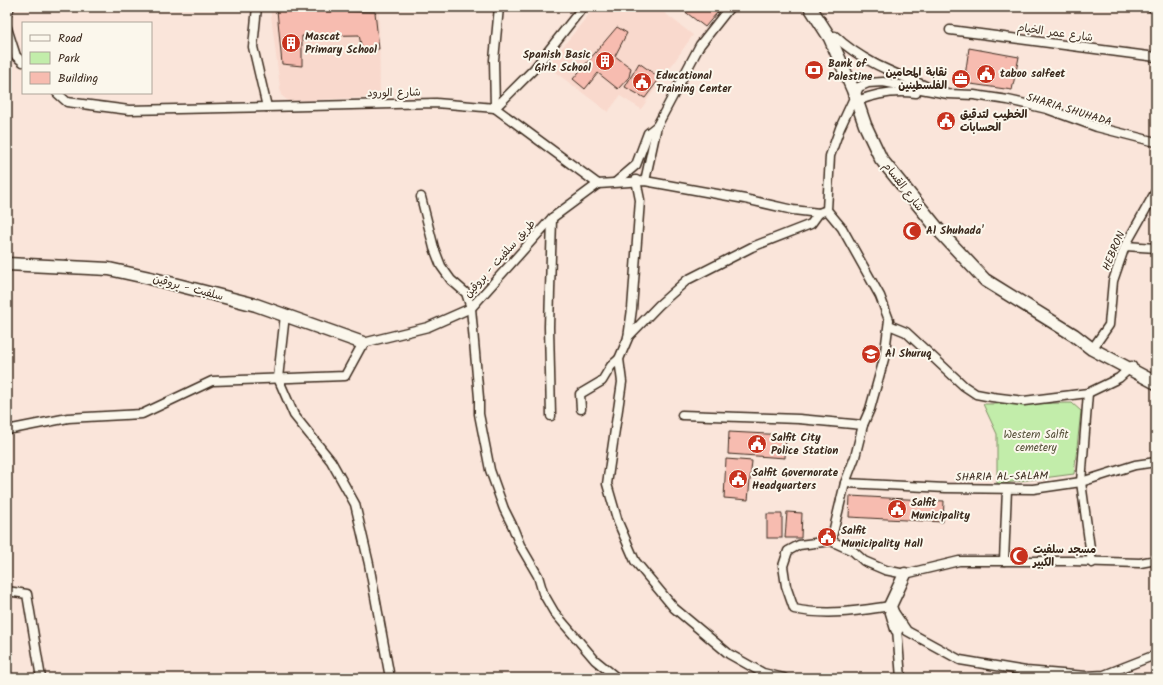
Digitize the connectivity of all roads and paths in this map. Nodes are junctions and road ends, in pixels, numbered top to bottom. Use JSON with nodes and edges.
{"nodes":[{"id":1,"x":10,"y":7,"type":"edge"},
{"id":2,"x":257,"y":7,"type":"edge"},
{"id":3,"x":499,"y":7,"type":"edge"},
{"id":4,"x":583,"y":7,"type":"edge"},
{"id":5,"x":730,"y":7,"type":"edge"},
{"id":6,"x":810,"y":7,"type":"edge"},
{"id":7,"x":817,"y":7,"type":"edge"},
{"id":8,"x":1151,"y":7,"type":"edge"},
{"id":9,"x":1156,"y":8,"type":"edge"},
{"id":10,"x":7,"y":13,"type":"edge"},
{"id":11,"x":7,"y":28,"type":"edge"},
{"id":12,"x":950,"y":30,"type":"dead end"},
{"id":13,"x":834,"y":36,"type":"junction"},
{"id":14,"x":1156,"y":57,"type":"edge"},
{"id":15,"x":22,"y":61,"type":"edge"},
{"id":16,"x":58,"y":94,"type":"edge"},
{"id":17,"x":949,"y":94,"type":"junction"},
{"id":18,"x":858,"y":96,"type":"junction"},
{"id":19,"x":267,"y":107,"type":"junction"},
{"id":20,"x":495,"y":108,"type":"junction"},
{"id":21,"x":657,"y":126,"type":"junction"},
{"id":22,"x":1156,"y":142,"type":"edge"},
{"id":23,"x":1156,"y":146,"type":"edge"},
{"id":24,"x":636,"y":180,"type":"junction"},
{"id":25,"x":645,"y":181,"type":"junction"},
{"id":26,"x":616,"y":182,"type":"junction"},
{"id":27,"x":598,"y":184,"type":"junction"},
{"id":28,"x":1156,"y":191,"type":"edge"},
{"id":29,"x":421,"y":197,"type":"dead end"},
{"id":30,"x":827,"y":210,"type":"junction"},
{"id":31,"x":819,"y":213,"type":"junction"},
{"id":32,"x":552,"y":218,"type":"junction"},
{"id":33,"x":1125,"y":246,"type":"junction"},
{"id":34,"x":1156,"y":248,"type":"edge"},
{"id":35,"x":7,"y":264,"type":"edge"},
{"id":36,"x":471,"y":308,"type":"junction"},
{"id":37,"x":285,"y":315,"type":"junction"},
{"id":38,"x":889,"y":325,"type":"junction"},
{"id":39,"x":628,"y":338,"type":"junction"},
{"id":40,"x":363,"y":343,"type":"junction"},
{"id":41,"x":1095,"y":345,"type":"junction"},
{"id":42,"x":620,"y":359,"type":"junction"},
{"id":43,"x":1131,"y":367,"type":"junction"},
{"id":44,"x":278,"y":378,"type":"junction"},
{"id":45,"x":1156,"y":378,"type":"edge"},
{"id":46,"x":1156,"y":383,"type":"edge"},
{"id":47,"x":1088,"y":393,"type":"junction"},
{"id":48,"x":581,"y":409,"type":"dead end"},
{"id":49,"x":682,"y":415,"type":"dead end"},
{"id":50,"x":551,"y":416,"type":"dead end"},
{"id":51,"x":863,"y":425,"type":"junction"},
{"id":52,"x":7,"y":430,"type":"edge"},
{"id":53,"x":1156,"y":462,"type":"edge"},
{"id":54,"x":1081,"y":482,"type":"junction"},
{"id":55,"x":846,"y":483,"type":"junction"},
{"id":56,"x":1007,"y":489,"type":"junction"},
{"id":57,"x":831,"y":541,"type":"junction"},
{"id":58,"x":1156,"y":560,"type":"edge"},
{"id":59,"x":1004,"y":561,"type":"junction"},
{"id":60,"x":1092,"y":563,"type":"junction"},
{"id":61,"x":905,"y":574,"type":"junction"},
{"id":62,"x":7,"y":592,"type":"edge"},
{"id":63,"x":890,"y":606,"type":"junction"},
{"id":64,"x":897,"y":629,"type":"joint"},
{"id":65,"x":1156,"y":657,"type":"edge"},
{"id":66,"x":41,"y":678,"type":"edge"},
{"id":67,"x":390,"y":678,"type":"edge"},
{"id":68,"x":617,"y":678,"type":"edge"},
{"id":69,"x":784,"y":678,"type":"edge"},
{"id":70,"x":901,"y":678,"type":"edge"}],
"edges":[{"from":1,"to":10,"type":"street"},
{"from":2,"to":19,"type":"street"},
{"from":3,"to":20,"type":"street"},
{"from":4,"to":20,"type":"street"},
{"from":5,"to":21,"type":"street"},
{"from":6,"to":18,"type":"main road","name":"شارع القسام"},
{"from":7,"to":13,"type":"main road"},
{"from":8,"to":9,"type":"street"},
{"from":11,"to":15,"type":"street"},
{"from":12,"to":14,"type":"street","name":"شارع عمر الخيام"},
{"from":13,"to":17,"type":"street"},
{"from":13,"to":18,"type":"main road"},
{"from":16,"to":19,"type":"street","name":"شارع الورود"},
{"from":17,"to":18,"type":"street","name":"SHARIA SHUHADA"},
{"from":17,"to":22,"type":"street","name":"SHARIA SHUHADA"},
{"from":18,"to":23,"type":"street","name":"SHARIA SHUHADA"},
{"from":18,"to":30,"type":"street"},
{"from":18,"to":41,"type":"main road","name":"شارع القسام"},
{"from":18,"to":43,"type":"main road","name":"شارع القسام"},
{"from":19,"to":20,"type":"street","name":"شارع الورود"},
{"from":20,"to":27,"type":"street"},
{"from":21,"to":25,"type":"street"},
{"from":21,"to":26,"type":"street"},
{"from":24,"to":25,"type":"street"},
{"from":24,"to":26,"type":"street"},
{"from":24,"to":39,"type":"street"},
{"from":25,"to":31,"type":"street"},
{"from":26,"to":27,"type":"street"},
{"from":27,"to":32,"type":"street","name":"طريق سلفيت - بروقين"},
{"from":28,"to":33,"type":"street","name":"HEBRON"},
{"from":29,"to":36,"type":"street"},
{"from":30,"to":31,"type":"street"},
{"from":30,"to":38,"type":"street"},
{"from":31,"to":39,"type":"street"},
{"from":32,"to":36,"type":"street","name":"طريق سلفيت - بروقين"},
{"from":32,"to":50,"type":"street"},
{"from":33,"to":34,"type":"street"},
{"from":33,"to":41,"type":"street","name":"HEBRON"},
{"from":35,"to":37,"type":"main road","name":"سلفيت - بروقين"},
{"from":36,"to":40,"type":"street","name":"طريق سلفيت - بروقين"},
{"from":36,"to":68,"type":"street"},
{"from":37,"to":40,"type":"main road","name":"سلفيت - بروقين"},
{"from":37,"to":44,"type":"street"},
{"from":38,"to":47,"type":"street"},
{"from":38,"to":51,"type":"street"},
{"from":39,"to":42,"type":"street"},
{"from":40,"to":44,"type":"street"},
{"from":41,"to":43,"type":"main road","name":"شارع القسام"},
{"from":42,"to":48,"type":"street"},
{"from":42,"to":69,"type":"street"},
{"from":43,"to":45,"type":"main road","name":"شارع القسام"},
{"from":43,"to":46,"type":"main road","name":"شارع القسام"},
{"from":43,"to":47,"type":"street"},
{"from":44,"to":52,"type":"street"},
{"from":44,"to":67,"type":"street"},
{"from":47,"to":54,"type":"street"},
{"from":49,"to":51,"type":"street"},
{"from":51,"to":55,"type":"street"},
{"from":53,"to":54,"type":"street","name":"SHARIA AL-SALAM"},
{"from":54,"to":56,"type":"street","name":"SHARIA AL-SALAM"},
{"from":54,"to":60,"type":"street"},
{"from":55,"to":56,"type":"street","name":"SHARIA AL-SALAM"},
{"from":55,"to":57,"type":"street"},
{"from":56,"to":59,"type":"street"},
{"from":57,"to":61,"type":"street"},
{"from":57,"to":63,"type":"street"},
{"from":58,"to":60,"type":"street"},
{"from":59,"to":60,"type":"street"},
{"from":59,"to":61,"type":"street"},
{"from":61,"to":63,"type":"main road"},
{"from":62,"to":66,"type":"street"},
{"from":63,"to":64,"type":"main road"},
{"from":63,"to":65,"type":"street"},
{"from":64,"to":70,"type":"street"}]}
